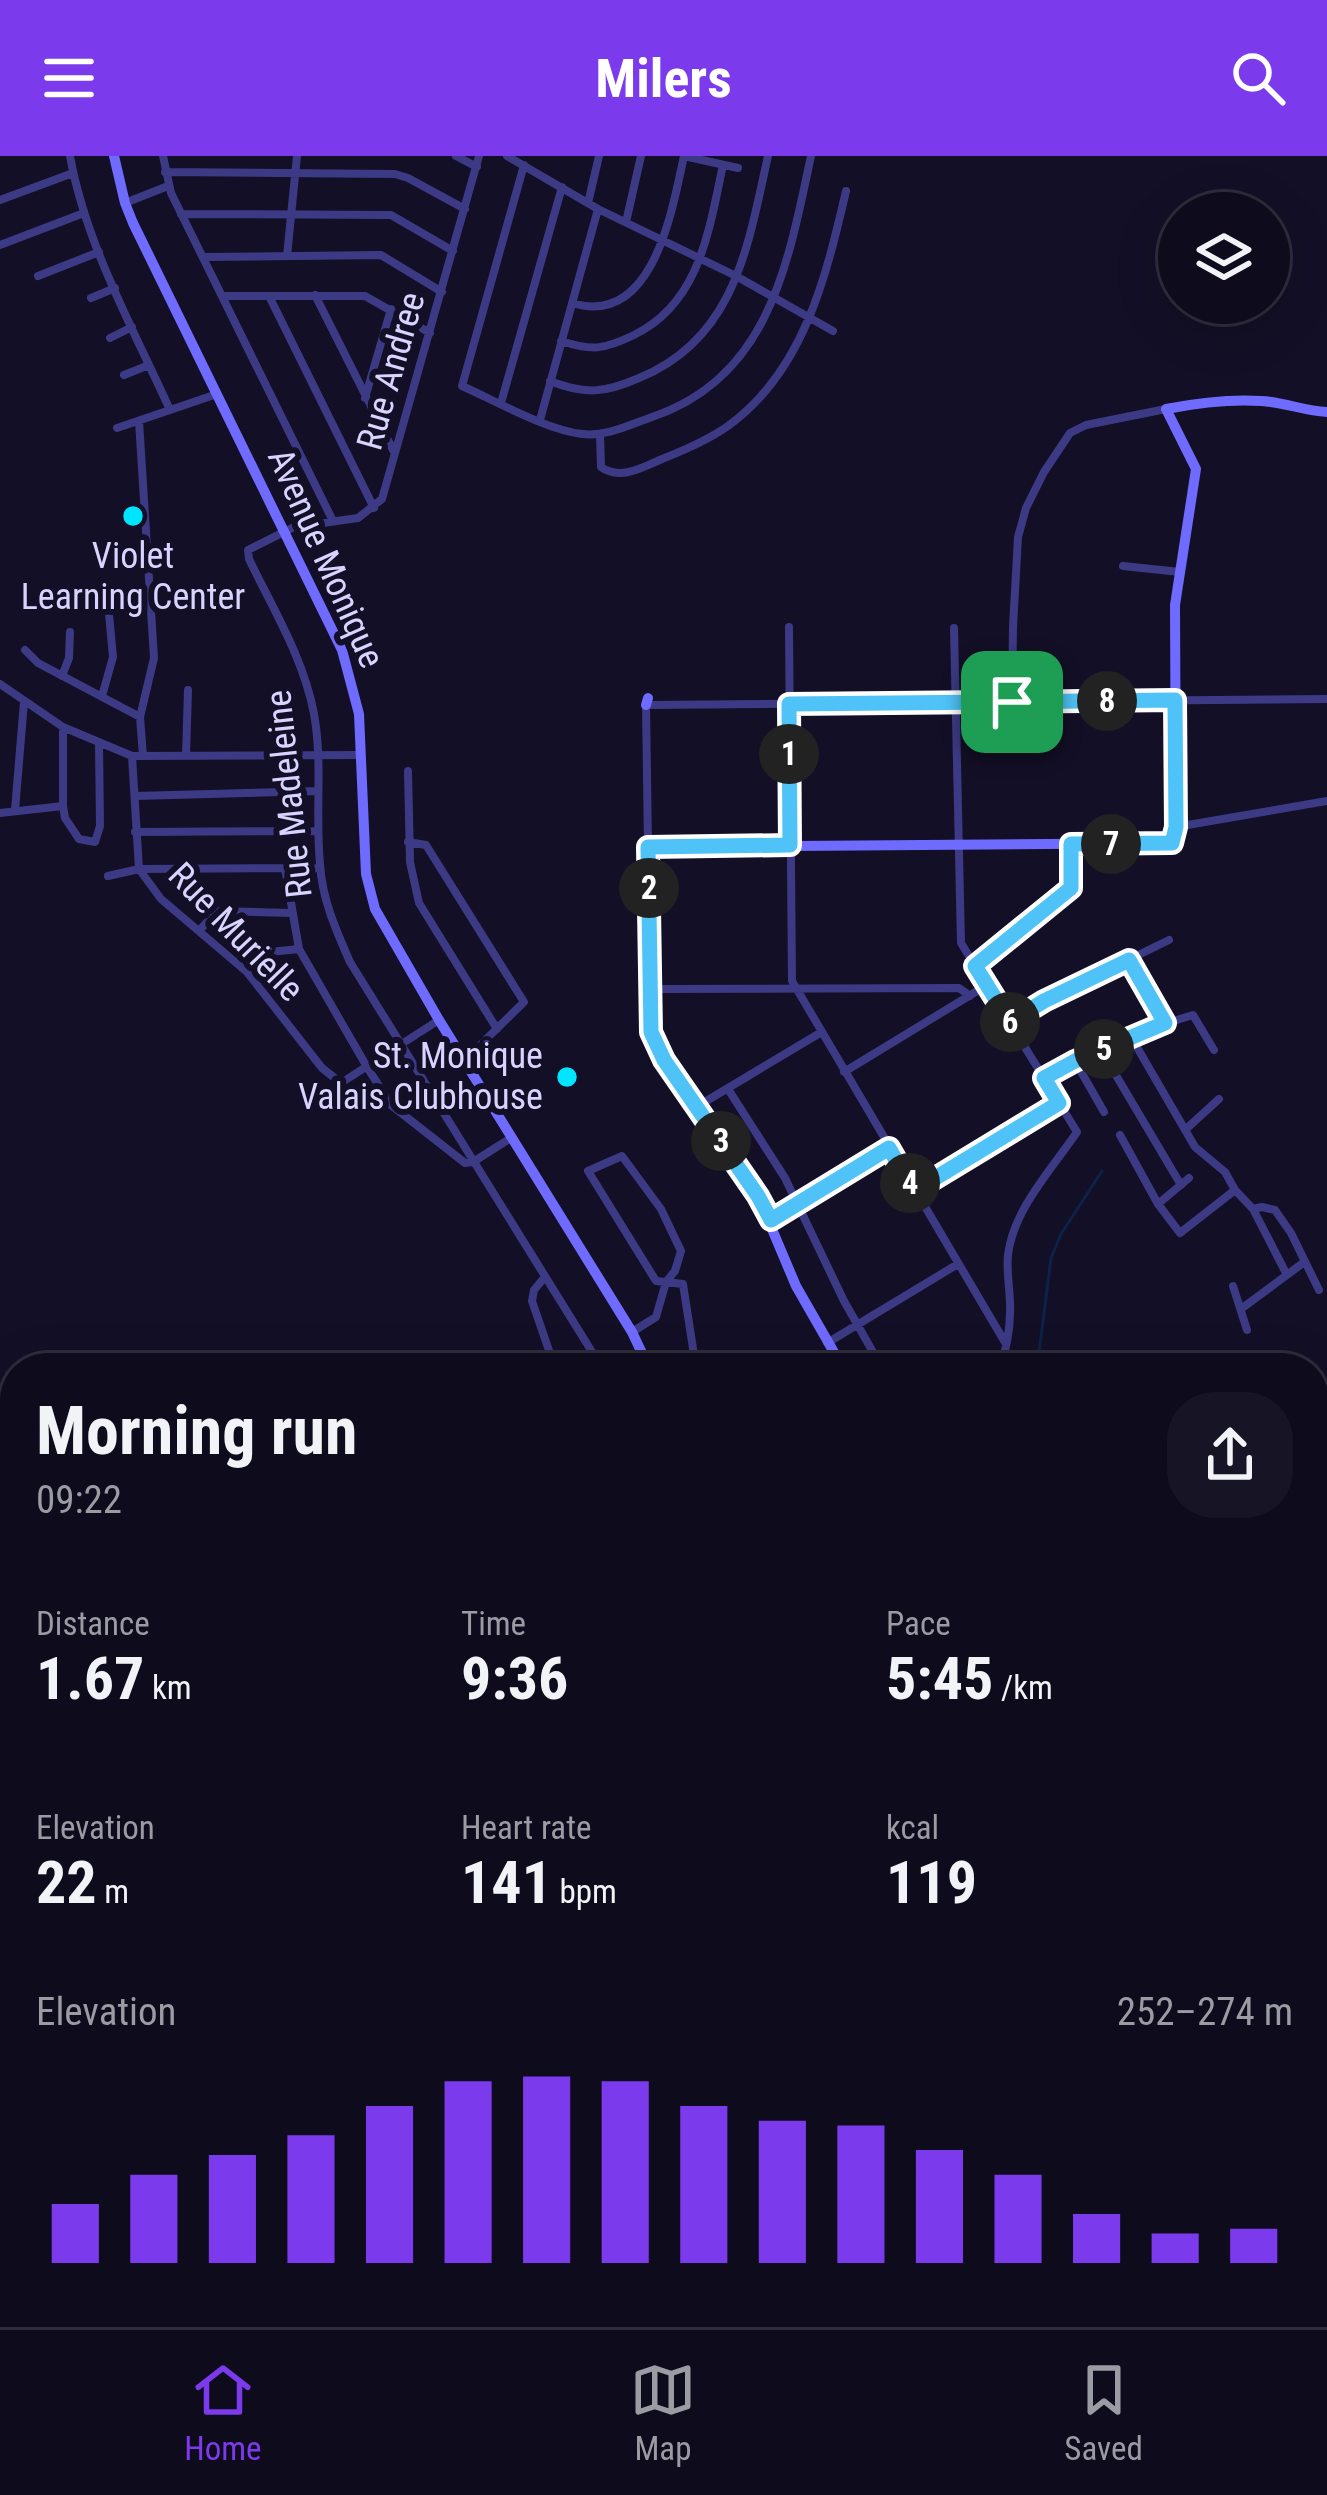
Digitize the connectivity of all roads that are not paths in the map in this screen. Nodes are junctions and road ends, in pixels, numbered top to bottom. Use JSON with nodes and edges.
{"nodes":[{"id":1,"x":70,"y":156,"type":"edge"},
{"id":2,"x":114,"y":156,"type":"edge"},
{"id":3,"x":163,"y":156,"type":"edge"},
{"id":4,"x":297,"y":156,"type":"edge"},
{"id":5,"x":456,"y":156,"type":"edge"},
{"id":6,"x":479,"y":156,"type":"edge"},
{"id":7,"x":507,"y":156,"type":"edge"},
{"id":8,"x":598,"y":156,"type":"edge"},
{"id":9,"x":641,"y":156,"type":"edge"},
{"id":10,"x":684,"y":156,"type":"edge"},
{"id":11,"x":768,"y":156,"type":"edge"},
{"id":12,"x":811,"y":156,"type":"edge"},
{"id":13,"x":723,"y":164,"type":"junction"},
{"id":14,"x":524,"y":165,"type":"junction"},
{"id":15,"x":476,"y":167,"type":"junction"},
{"id":16,"x":738,"y":168,"type":"dead end"},
{"id":17,"x":165,"y":172,"type":"junction"},
{"id":18,"x":73,"y":173,"type":"junction"},
{"id":19,"x":296,"y":174,"type":"junction"},
{"id":20,"x":168,"y":186,"type":"junction"},
{"id":21,"x":562,"y":188,"type":"junction"},
{"id":22,"x":846,"y":191,"type":"dead end"},
{"id":23,"x":0,"y":200,"type":"edge"},
{"id":24,"x":125,"y":203,"type":"junction"},
{"id":25,"x":588,"y":203,"type":"junction"},
{"id":26,"x":465,"y":209,"type":"junction"},
{"id":27,"x":598,"y":209,"type":"junction"},
{"id":28,"x":84,"y":213,"type":"junction"},
{"id":29,"x":292,"y":213,"type":"junction"},
{"id":30,"x":181,"y":214,"type":"junction"},
{"id":31,"x":626,"y":222,"type":"junction"},
{"id":32,"x":663,"y":240,"type":"junction"},
{"id":33,"x":0,"y":245,"type":"edge"},
{"id":34,"x":453,"y":251,"type":"junction"},
{"id":35,"x":99,"y":252,"type":"junction"},
{"id":36,"x":286,"y":256,"type":"junction"},
{"id":37,"x":203,"y":257,"type":"junction"},
{"id":38,"x":700,"y":258,"type":"junction"},
{"id":39,"x":38,"y":276,"type":"dead end"},
{"id":40,"x":736,"y":276,"type":"junction"},
{"id":41,"x":115,"y":288,"type":"junction"},
{"id":42,"x":442,"y":292,"type":"junction"},
{"id":43,"x":315,"y":295,"type":"junction"},
{"id":44,"x":222,"y":296,"type":"junction"},
{"id":45,"x":269,"y":296,"type":"junction"},
{"id":46,"x":91,"y":298,"type":"dead end"},
{"id":47,"x":775,"y":298,"type":"junction"},
{"id":48,"x":572,"y":303,"type":"junction"},
{"id":49,"x":392,"y":309,"type":"junction"},
{"id":50,"x":810,"y":318,"type":"junction"},
{"id":51,"x":132,"y":327,"type":"junction"},
{"id":52,"x":833,"y":331,"type":"dead end"},
{"id":53,"x":430,"y":333,"type":"junction"},
{"id":54,"x":110,"y":338,"type":"dead end"},
{"id":55,"x":561,"y":341,"type":"junction"},
{"id":56,"x":149,"y":365,"type":"junction"},
{"id":57,"x":124,"y":375,"type":"dead end"},
{"id":58,"x":550,"y":381,"type":"junction"},
{"id":59,"x":217,"y":394,"type":"junction"},
{"id":60,"x":365,"y":398,"type":"junction"},
{"id":61,"x":501,"y":403,"type":"junction"},
{"id":62,"x":170,"y":410,"type":"junction"},
{"id":63,"x":1166,"y":410,"type":"junction"},
{"id":64,"x":1327,"y":412,"type":"edge"},
{"id":65,"x":540,"y":420,"type":"junction"},
{"id":66,"x":139,"y":421,"type":"junction"},
{"id":67,"x":117,"y":428,"type":"dead end"},
{"id":68,"x":600,"y":435,"type":"junction"},
{"id":69,"x":395,"y":454,"type":"junction"},
{"id":70,"x":374,"y":508,"type":"junction"},
{"id":71,"x":333,"y":521,"type":"junction"},
{"id":72,"x":285,"y":532,"type":"junction"},
{"id":73,"x":1123,"y":566,"type":"dead end"},
{"id":74,"x":1180,"y":572,"type":"junction"},
{"id":75,"x":110,"y":614,"type":"dead end"},
{"id":76,"x":789,"y":627,"type":"dead end"},
{"id":77,"x":954,"y":628,"type":"dead end"},
{"id":78,"x":70,"y":632,"type":"dead end"},
{"id":79,"x":25,"y":650,"type":"dead end"},
{"id":80,"x":62,"y":676,"type":"junction"},
{"id":81,"x":0,"y":684,"type":"edge"},
{"id":82,"x":188,"y":690,"type":"dead end"},
{"id":83,"x":102,"y":696,"type":"junction"},
{"id":84,"x":1327,"y":699,"type":"edge"},
{"id":85,"x":1175,"y":700,"type":"junction"},
{"id":86,"x":24,"y":702,"type":"junction"},
{"id":87,"x":955,"y":702,"type":"junction"},
{"id":88,"x":1012,"y":702,"type":"junction"},
{"id":89,"x":789,"y":704,"type":"junction"},
{"id":90,"x":140,"y":717,"type":"junction"},
{"id":91,"x":63,"y":727,"type":"junction"},
{"id":92,"x":99,"y":744,"type":"junction"},
{"id":93,"x":318,"y":755,"type":"junction"},
{"id":94,"x":362,"y":755,"type":"junction"},
{"id":95,"x":138,"y":756,"type":"junction"},
{"id":96,"x":186,"y":756,"type":"junction"},
{"id":97,"x":408,"y":771,"type":"dead end"},
{"id":98,"x":318,"y":791,"type":"junction"},
{"id":99,"x":135,"y":796,"type":"junction"},
{"id":100,"x":1327,"y":801,"type":"edge"},
{"id":101,"x":63,"y":806,"type":"junction"},
{"id":102,"x":16,"y":810,"type":"junction"},
{"id":103,"x":0,"y":813,"type":"edge"},
{"id":104,"x":1176,"y":827,"type":"junction"},
{"id":105,"x":318,"y":831,"type":"junction"},
{"id":106,"x":135,"y":832,"type":"junction"},
{"id":107,"x":408,"y":842,"type":"junction"},
{"id":108,"x":958,"y":844,"type":"junction"},
{"id":109,"x":1071,"y":844,"type":"junction"},
{"id":110,"x":790,"y":845,"type":"junction"},
{"id":111,"x":648,"y":847,"type":"junction"},
{"id":112,"x":285,"y":868,"type":"junction"},
{"id":113,"x":320,"y":868,"type":"junction"},
{"id":114,"x":139,"y":869,"type":"junction"},
{"id":115,"x":108,"y":876,"type":"dead end"},
{"id":116,"x":292,"y":913,"type":"junction"},
{"id":117,"x":199,"y":931,"type":"junction"},
{"id":118,"x":1168,"y":940,"type":"dead end"},
{"id":119,"x":299,"y":949,"type":"junction"},
{"id":120,"x":1129,"y":960,"type":"junction"},
{"id":121,"x":975,"y":966,"type":"junction"},
{"id":122,"x":247,"y":972,"type":"junction"},
{"id":123,"x":987,"y":985,"type":"junction"},
{"id":124,"x":650,"y":988,"type":"junction"},
{"id":125,"x":794,"y":988,"type":"junction"},
{"id":126,"x":970,"y":996,"type":"junction"},
{"id":127,"x":439,"y":1020,"type":"junction"},
{"id":128,"x":1010,"y":1022,"type":"junction"},
{"id":129,"x":1165,"y":1023,"type":"junction"},
{"id":130,"x":497,"y":1029,"type":"junction"},
{"id":131,"x":820,"y":1033,"type":"junction"},
{"id":132,"x":1131,"y":1037,"type":"junction"},
{"id":133,"x":402,"y":1044,"type":"junction"},
{"id":134,"x":1101,"y":1050,"type":"junction"},
{"id":135,"x":1214,"y":1050,"type":"dead end"},
{"id":136,"x":465,"y":1060,"type":"junction"},
{"id":137,"x":1075,"y":1061,"type":"junction"},
{"id":138,"x":367,"y":1067,"type":"junction"},
{"id":139,"x":844,"y":1072,"type":"junction"},
{"id":140,"x":1044,"y":1078,"type":"junction"},
{"id":141,"x":728,"y":1089,"type":"junction"},
{"id":142,"x":1219,"y":1099,"type":"dead end"},
{"id":143,"x":1059,"y":1103,"type":"junction"},
{"id":144,"x":698,"y":1106,"type":"junction"},
{"id":145,"x":1104,"y":1112,"type":"dead end"},
{"id":146,"x":1185,"y":1130,"type":"junction"},
{"id":147,"x":1120,"y":1135,"type":"dead end"},
{"id":148,"x":512,"y":1138,"type":"junction"},
{"id":149,"x":889,"y":1148,"type":"junction"},
{"id":150,"x":473,"y":1162,"type":"junction"},
{"id":151,"x":1190,"y":1178,"type":"dead end"},
{"id":152,"x":1181,"y":1185,"type":"junction"},
{"id":153,"x":1235,"y":1190,"type":"junction"},
{"id":154,"x":914,"y":1191,"type":"junction"},
{"id":155,"x":797,"y":1204,"type":"junction"},
{"id":156,"x":1158,"y":1204,"type":"junction"},
{"id":157,"x":1253,"y":1209,"type":"junction"},
{"id":158,"x":771,"y":1220,"type":"junction"},
{"id":159,"x":1304,"y":1263,"type":"junction"},
{"id":160,"x":958,"y":1264,"type":"junction"},
{"id":161,"x":1287,"y":1275,"type":"junction"},
{"id":162,"x":544,"y":1278,"type":"junction"},
{"id":163,"x":666,"y":1282,"type":"junction"},
{"id":164,"x":1233,"y":1286,"type":"dead end"},
{"id":165,"x":1319,"y":1290,"type":"dead end"},
{"id":166,"x":1240,"y":1309,"type":"junction"},
{"id":167,"x":858,"y":1325,"type":"junction"},
{"id":168,"x":1247,"y":1330,"type":"dead end"},
{"id":169,"x":632,"y":1332,"type":"junction"},
{"id":170,"x":827,"y":1343,"type":"junction"},
{"id":171,"x":1007,"y":1346,"type":"junction"},
{"id":172,"x":550,"y":1353,"type":"edge"},
{"id":173,"x":592,"y":1353,"type":"edge"},
{"id":174,"x":642,"y":1353,"type":"edge"},
{"id":175,"x":694,"y":1353,"type":"edge"},
{"id":176,"x":833,"y":1353,"type":"edge"},
{"id":177,"x":874,"y":1353,"type":"edge"},
{"id":178,"x":1005,"y":1353,"type":"edge"}],
"edges":[{"from":1,"to":18,"type":"street"},
{"from":2,"to":24,"type":"street","name":"Avenue Monique"},
{"from":3,"to":17,"type":"street"},
{"from":4,"to":19,"type":"street"},
{"from":5,"to":15,"type":"street"},
{"from":6,"to":15,"type":"street","name":"Rue Andree"},
{"from":7,"to":14,"type":"street"},
{"from":8,"to":25,"type":"street"},
{"from":9,"to":31,"type":"street"},
{"from":10,"to":13,"type":"street"},
{"from":10,"to":32,"type":"street"},
{"from":11,"to":40,"type":"street"},
{"from":12,"to":47,"type":"street"},
{"from":13,"to":16,"type":"street"},
{"from":13,"to":38,"type":"street"},
{"from":14,"to":21,"type":"street"},
{"from":14,"to":61,"type":"street"},
{"from":15,"to":26,"type":"street","name":"Rue Andree"},
{"from":17,"to":19,"type":"street"},
{"from":17,"to":20,"type":"street"},
{"from":18,"to":23,"type":"street"},
{"from":18,"to":28,"type":"street"},
{"from":19,"to":26,"type":"street"},
{"from":19,"to":29,"type":"street"},
{"from":20,"to":24,"type":"street"},
{"from":20,"to":30,"type":"street"},
{"from":21,"to":25,"type":"street"},
{"from":21,"to":61,"type":"street"},
{"from":22,"to":50,"type":"street"},
{"from":24,"to":59,"type":"street","name":"Avenue Monique"},
{"from":25,"to":27,"type":"street"},
{"from":26,"to":34,"type":"street","name":"Rue Andree"},
{"from":27,"to":31,"type":"street"},
{"from":27,"to":48,"type":"street"},
{"from":28,"to":33,"type":"street"},
{"from":28,"to":35,"type":"street"},
{"from":29,"to":30,"type":"street"},
{"from":29,"to":34,"type":"street"},
{"from":29,"to":36,"type":"street"},
{"from":30,"to":37,"type":"street"},
{"from":31,"to":32,"type":"street"},
{"from":32,"to":38,"type":"street"},
{"from":32,"to":48,"type":"street"},
{"from":34,"to":42,"type":"street","name":"Rue Andree"},
{"from":35,"to":39,"type":"street"},
{"from":35,"to":41,"type":"street"},
{"from":36,"to":37,"type":"street"},
{"from":36,"to":42,"type":"street"},
{"from":37,"to":44,"type":"street"},
{"from":38,"to":40,"type":"street"},
{"from":38,"to":55,"type":"street"},
{"from":40,"to":47,"type":"street"},
{"from":40,"to":58,"type":"street"},
{"from":41,"to":46,"type":"street"},
{"from":41,"to":51,"type":"street"},
{"from":42,"to":53,"type":"street","name":"Rue Andree"},
{"from":43,"to":45,"type":"street"},
{"from":43,"to":49,"type":"street"},
{"from":43,"to":60,"type":"street"},
{"from":44,"to":45,"type":"street"},
{"from":44,"to":71,"type":"street"},
{"from":45,"to":70,"type":"street"},
{"from":47,"to":50,"type":"street"},
{"from":47,"to":68,"type":"street"},
{"from":48,"to":55,"type":"street"},
{"from":49,"to":53,"type":"street"},
{"from":49,"to":60,"type":"street"},
{"from":50,"to":52,"type":"street"},
{"from":50,"to":68,"type":"street"},
{"from":51,"to":54,"type":"street"},
{"from":51,"to":56,"type":"street"},
{"from":53,"to":69,"type":"street","name":"Rue Andree"},
{"from":55,"to":58,"type":"street"},
{"from":56,"to":57,"type":"street"},
{"from":56,"to":62,"type":"street"},
{"from":58,"to":65,"type":"street"},
{"from":59,"to":62,"type":"street"},
{"from":59,"to":72,"type":"street","name":"Avenue Monique"},
{"from":60,"to":69,"type":"street"},
{"from":61,"to":65,"type":"street"},
{"from":62,"to":66,"type":"street"},
{"from":63,"to":64,"type":"street"},
{"from":63,"to":74,"type":"street"},
{"from":63,"to":88,"type":"street"},
{"from":65,"to":68,"type":"street"},
{"from":66,"to":67,"type":"street"},
{"from":66,"to":90,"type":"street","name":"Rue Murielle"},
{"from":69,"to":70,"type":"street","name":"Rue Andree"},
{"from":70,"to":71,"type":"street"},
{"from":71,"to":72,"type":"street"},
{"from":72,"to":93,"type":"street","name":"Rue Madeleine"},
{"from":72,"to":94,"type":"street","name":"Avenue Monique"},
{"from":73,"to":74,"type":"street"},
{"from":74,"to":85,"type":"street"},
{"from":75,"to":83,"type":"street"},
{"from":76,"to":89,"type":"street"},
{"from":77,"to":87,"type":"street"},
{"from":78,"to":80,"type":"street"},
{"from":79,"to":80,"type":"street"},
{"from":80,"to":83,"type":"street"},
{"from":81,"to":86,"type":"street"},
{"from":82,"to":96,"type":"street"},
{"from":83,"to":90,"type":"street"},
{"from":84,"to":85,"type":"street"},
{"from":85,"to":88,"type":"street"},
{"from":85,"to":104,"type":"street"},
{"from":86,"to":91,"type":"street"},
{"from":86,"to":102,"type":"street"},
{"from":87,"to":88,"type":"street"},
{"from":87,"to":89,"type":"street"},
{"from":87,"to":108,"type":"street"},
{"from":89,"to":110,"type":"street"},
{"from":89,"to":111,"type":"street"},
{"from":90,"to":95,"type":"street","name":"Rue Murielle"},
{"from":91,"to":92,"type":"street"},
{"from":91,"to":101,"type":"street"},
{"from":92,"to":95,"type":"street"},
{"from":92,"to":101,"type":"street"},
{"from":93,"to":94,"type":"street"},
{"from":93,"to":96,"type":"street"},
{"from":93,"to":98,"type":"street","name":"Rue Madeleine"},
{"from":94,"to":127,"type":"street","name":"Avenue Monique"},
{"from":95,"to":96,"type":"street"},
{"from":95,"to":99,"type":"street","name":"Rue Murielle"},
{"from":97,"to":107,"type":"street"},
{"from":98,"to":99,"type":"street"},
{"from":98,"to":105,"type":"street","name":"Rue Madeleine"},
{"from":99,"to":106,"type":"street","name":"Rue Murielle"},
{"from":100,"to":104,"type":"street"},
{"from":101,"to":102,"type":"street"},
{"from":102,"to":103,"type":"street"},
{"from":104,"to":109,"type":"street"},
{"from":105,"to":106,"type":"street"},
{"from":105,"to":113,"type":"street","name":"Rue Madeleine"},
{"from":106,"to":114,"type":"street","name":"Rue Murielle"},
{"from":107,"to":130,"type":"street"},
{"from":107,"to":130,"type":"street"},
{"from":108,"to":109,"type":"street"},
{"from":108,"to":110,"type":"street"},
{"from":108,"to":121,"type":"street"},
{"from":109,"to":121,"type":"street"},
{"from":110,"to":111,"type":"street"},
{"from":110,"to":125,"type":"street"},
{"from":111,"to":124,"type":"street"},
{"from":112,"to":113,"type":"street"},
{"from":112,"to":114,"type":"street"},
{"from":112,"to":116,"type":"street"},
{"from":113,"to":133,"type":"street","name":"Rue Madeleine"},
{"from":114,"to":115,"type":"street"},
{"from":114,"to":117,"type":"street","name":"Rue Murielle"},
{"from":116,"to":117,"type":"street"},
{"from":116,"to":119,"type":"street"},
{"from":117,"to":122,"type":"street","name":"Rue Murielle"},
{"from":118,"to":120,"type":"street"},
{"from":119,"to":122,"type":"street"},
{"from":119,"to":138,"type":"street"},
{"from":120,"to":128,"type":"street"},
{"from":120,"to":129,"type":"street"},
{"from":121,"to":123,"type":"street"},
{"from":122,"to":138,"type":"street","name":"Rue Murielle"},
{"from":123,"to":126,"type":"street"},
{"from":123,"to":128,"type":"street"},
{"from":124,"to":125,"type":"street"},
{"from":124,"to":144,"type":"street"},
{"from":125,"to":126,"type":"street"},
{"from":125,"to":131,"type":"street"},
{"from":126,"to":139,"type":"street"},
{"from":127,"to":133,"type":"street"},
{"from":127,"to":136,"type":"street","name":"Avenue Monique"},
{"from":128,"to":140,"type":"street"},
{"from":129,"to":132,"type":"street"},
{"from":129,"to":135,"type":"street"},
{"from":130,"to":136,"type":"street"},
{"from":131,"to":139,"type":"street"},
{"from":131,"to":141,"type":"street"},
{"from":132,"to":134,"type":"street"},
{"from":132,"to":146,"type":"street"},
{"from":133,"to":138,"type":"street"},
{"from":133,"to":150,"type":"street","name":"Rue Madeleine"},
{"from":134,"to":137,"type":"street"},
{"from":134,"to":152,"type":"street"},
{"from":136,"to":148,"type":"street","name":"Avenue Monique"},
{"from":137,"to":140,"type":"street"},
{"from":137,"to":145,"type":"street"},
{"from":138,"to":150,"type":"street"},
{"from":139,"to":149,"type":"street"},
{"from":140,"to":143,"type":"street"},
{"from":141,"to":144,"type":"street"},
{"from":141,"to":155,"type":"street"},
{"from":142,"to":146,"type":"street"},
{"from":143,"to":154,"type":"street"},
{"from":143,"to":171,"type":"street"},
{"from":144,"to":158,"type":"street"},
{"from":146,"to":153,"type":"street"},
{"from":147,"to":156,"type":"street"},
{"from":148,"to":150,"type":"street"},
{"from":148,"to":169,"type":"street","name":"Avenue Monique"},
{"from":149,"to":154,"type":"street"},
{"from":149,"to":155,"type":"street"},
{"from":150,"to":162,"type":"street","name":"Rue Madeleine"},
{"from":151,"to":152,"type":"street"},
{"from":152,"to":156,"type":"street"},
{"from":153,"to":156,"type":"street"},
{"from":153,"to":157,"type":"street"},
{"from":154,"to":160,"type":"street"},
{"from":155,"to":158,"type":"street"},
{"from":155,"to":167,"type":"street"},
{"from":157,"to":159,"type":"street"},
{"from":157,"to":161,"type":"street"},
{"from":158,"to":170,"type":"street"},
{"from":159,"to":161,"type":"street"},
{"from":159,"to":165,"type":"street"},
{"from":160,"to":167,"type":"street"},
{"from":160,"to":171,"type":"street"},
{"from":161,"to":166,"type":"street"},
{"from":162,"to":172,"type":"street"},
{"from":162,"to":173,"type":"street","name":"Rue Madeleine"},
{"from":163,"to":163,"type":"street"},
{"from":163,"to":169,"type":"street"},
{"from":163,"to":175,"type":"street"},
{"from":164,"to":166,"type":"street"},
{"from":166,"to":168,"type":"street"},
{"from":167,"to":170,"type":"street"},
{"from":167,"to":177,"type":"street"},
{"from":169,"to":174,"type":"street","name":"Avenue Monique"},
{"from":170,"to":176,"type":"street"},
{"from":171,"to":178,"type":"street"}]}
